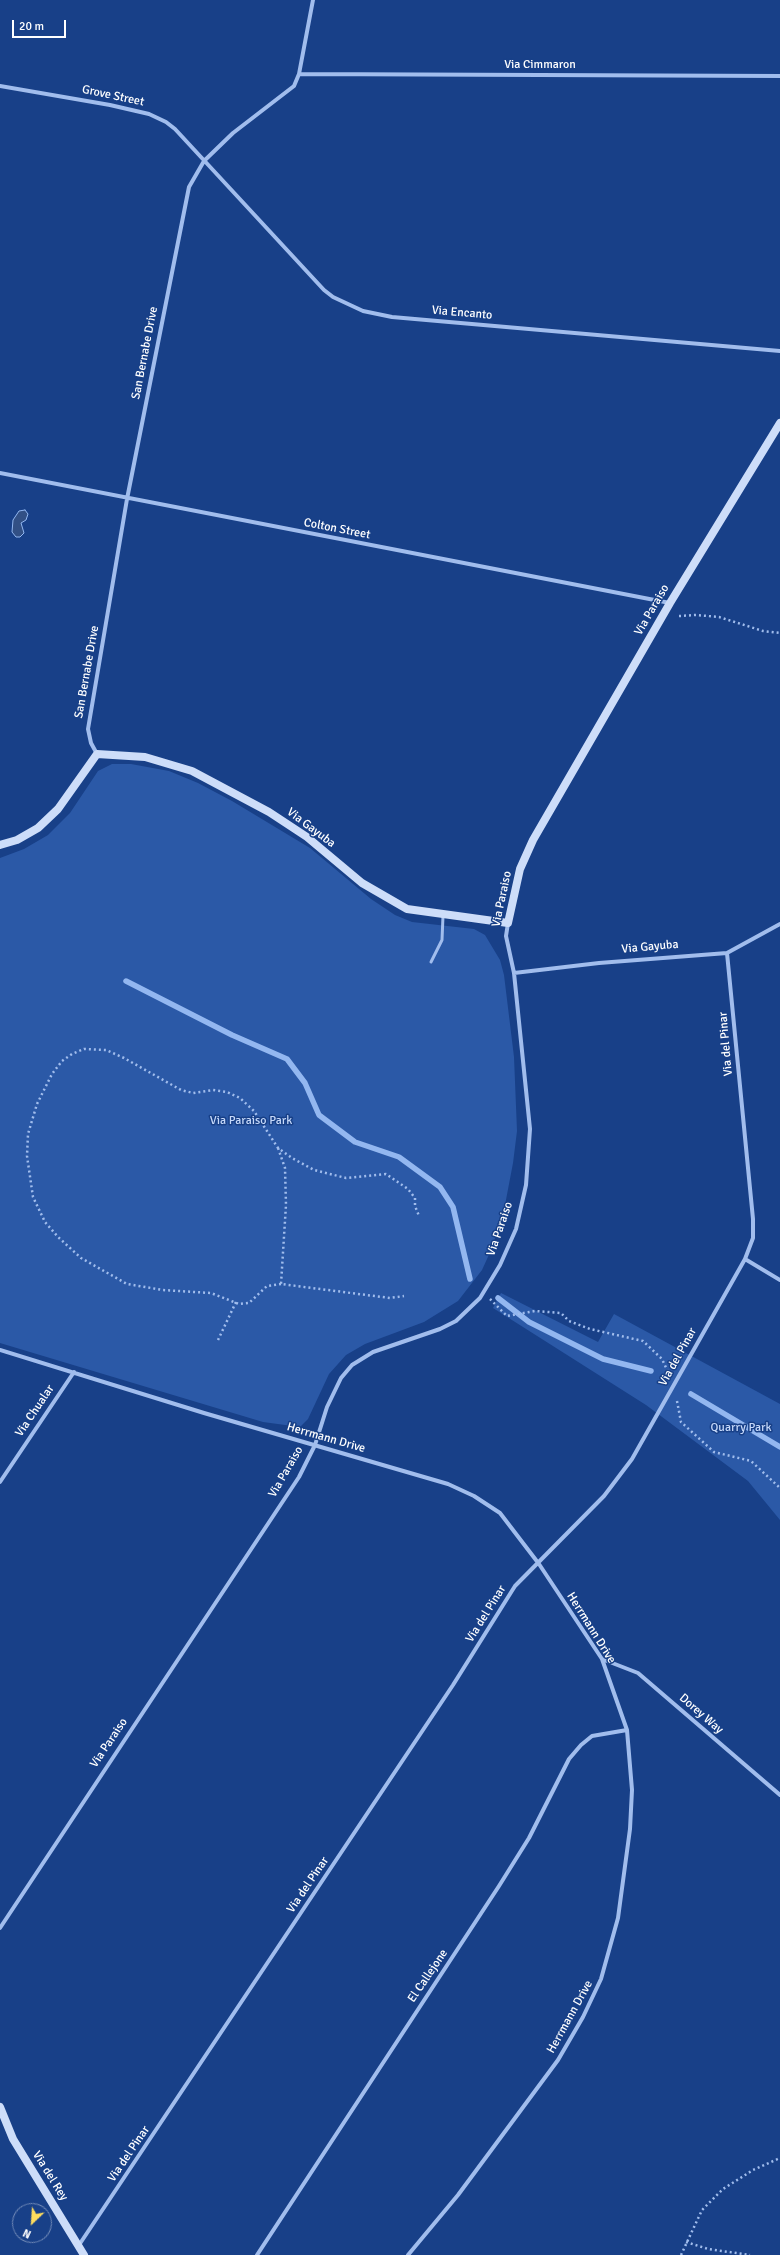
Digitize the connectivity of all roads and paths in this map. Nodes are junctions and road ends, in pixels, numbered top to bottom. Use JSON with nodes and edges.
{"nodes":[{"id":1,"x":313,"y":0,"type":"edge"},
{"id":2,"x":299,"y":74,"type":"junction"},
{"id":3,"x":780,"y":76,"type":"edge"},
{"id":4,"x":0,"y":86,"type":"edge"},
{"id":5,"x":204,"y":161,"type":"junction"},
{"id":6,"x":780,"y":351,"type":"edge"},
{"id":7,"x":780,"y":423,"type":"edge"},
{"id":8,"x":0,"y":473,"type":"edge"},
{"id":9,"x":127,"y":499,"type":"junction"},
{"id":10,"x":670,"y":603,"type":"junction"},
{"id":11,"x":679,"y":616,"type":"dead end"},
{"id":12,"x":780,"y":633,"type":"edge"},
{"id":13,"x":97,"y":754,"type":"junction"},
{"id":14,"x":0,"y":845,"type":"edge"},
{"id":15,"x":443,"y":916,"type":"junction"},
{"id":16,"x":508,"y":923,"type":"junction"},
{"id":17,"x":780,"y":924,"type":"edge"},
{"id":18,"x":727,"y":953,"type":"junction"},
{"id":19,"x":431,"y":962,"type":"dead end"},
{"id":20,"x":514,"y":973,"type":"junction"},
{"id":21,"x":278,"y":1148,"type":"junction"},
{"id":22,"x":419,"y":1216,"type":"dead end"},
{"id":23,"x":745,"y":1259,"type":"junction"},
{"id":24,"x":780,"y":1280,"type":"edge"},
{"id":25,"x":281,"y":1284,"type":"junction"},
{"id":26,"x":484,"y":1293,"type":"junction"},
{"id":27,"x":404,"y":1296,"type":"dead end"},
{"id":28,"x":236,"y":1302,"type":"junction"},
{"id":29,"x":218,"y":1340,"type":"dead end"},
{"id":30,"x":0,"y":1350,"type":"edge"},
{"id":31,"x":74,"y":1372,"type":"junction"},
{"id":32,"x":674,"y":1384,"type":"junction"},
{"id":33,"x":315,"y":1445,"type":"junction"},
{"id":34,"x":0,"y":1482,"type":"edge"},
{"id":35,"x":780,"y":1488,"type":"edge"},
{"id":36,"x":539,"y":1564,"type":"junction"},
{"id":37,"x":602,"y":1659,"type":"junction"},
{"id":38,"x":627,"y":1730,"type":"junction"},
{"id":39,"x":780,"y":1795,"type":"edge"},
{"id":40,"x":0,"y":1928,"type":"edge"},
{"id":41,"x":0,"y":2107,"type":"edge"},
{"id":42,"x":780,"y":2158,"type":"edge"},
{"id":43,"x":686,"y":2242,"type":"junction"},
{"id":44,"x":79,"y":2245,"type":"junction"},
{"id":45,"x":84,"y":2254,"type":"edge"},
{"id":46,"x":257,"y":2255,"type":"edge"},
{"id":47,"x":408,"y":2255,"type":"edge"},
{"id":48,"x":682,"y":2255,"type":"edge"},
{"id":49,"x":750,"y":2255,"type":"edge"}],
"edges":[{"from":1,"to":2,"type":"street","name":"San Bernabe Drive"},
{"from":2,"to":3,"type":"street","name":"Via Cimmaron"},
{"from":2,"to":5,"type":"street","name":"San Bernabe Drive"},
{"from":4,"to":5,"type":"street","name":"Grove Street"},
{"from":5,"to":6,"type":"street","name":"Via Encanto"},
{"from":5,"to":9,"type":"street","name":"San Bernabe Drive"},
{"from":7,"to":10,"type":"street","name":"Via Paraiso"},
{"from":8,"to":9,"type":"street","name":"Colton Street"},
{"from":9,"to":10,"type":"street","name":"Colton Street"},
{"from":9,"to":13,"type":"street","name":"San Bernabe Drive"},
{"from":10,"to":16,"type":"street","name":"Via Paraiso"},
{"from":11,"to":12,"type":"path"},
{"from":13,"to":14,"type":"street"},
{"from":13,"to":15,"type":"street","name":"Via Gayuba"},
{"from":15,"to":16,"type":"street","name":"Via Gayuba"},
{"from":15,"to":19,"type":"lane"},
{"from":16,"to":20,"type":"street","name":"Via Paraiso"},
{"from":17,"to":18,"type":"street","name":"Via Gayuba"},
{"from":18,"to":20,"type":"street","name":"Via Gayuba"},
{"from":18,"to":23,"type":"street","name":"Via del Pinar"},
{"from":20,"to":26,"type":"street","name":"Via Paraiso"},
{"from":21,"to":22,"type":"path"},
{"from":21,"to":25,"type":"path"},
{"from":21,"to":28,"type":"path"},
{"from":23,"to":24,"type":"street"},
{"from":23,"to":32,"type":"street","name":"Via del Pinar"},
{"from":25,"to":27,"type":"path"},
{"from":25,"to":28,"type":"path"},
{"from":26,"to":32,"type":"path"},
{"from":26,"to":33,"type":"street","name":"Via Paraiso"},
{"from":28,"to":29,"type":"path"},
{"from":30,"to":31,"type":"street","name":"Herrmann Drive"},
{"from":31,"to":33,"type":"street","name":"Herrmann Drive"},
{"from":31,"to":34,"type":"street","name":"Via Chualar"},
{"from":32,"to":35,"type":"path"},
{"from":32,"to":36,"type":"street","name":"Via del Pinar"},
{"from":33,"to":36,"type":"street","name":"Herrmann Drive"},
{"from":33,"to":40,"type":"street","name":"Via Paraiso"},
{"from":36,"to":37,"type":"street","name":"Herrmann Drive"},
{"from":36,"to":44,"type":"street","name":"Via del Pinar"},
{"from":37,"to":38,"type":"street","name":"Herrmann Drive"},
{"from":37,"to":39,"type":"street","name":"Dorey Way"},
{"from":38,"to":46,"type":"street","name":"El Callejone"},
{"from":38,"to":47,"type":"street","name":"Herrmann Drive"},
{"from":41,"to":44,"type":"street","name":"Via del Rey"},
{"from":42,"to":43,"type":"path"},
{"from":43,"to":48,"type":"path"},
{"from":43,"to":49,"type":"path"},
{"from":44,"to":45,"type":"street","name":"Via del Rey"}]}
